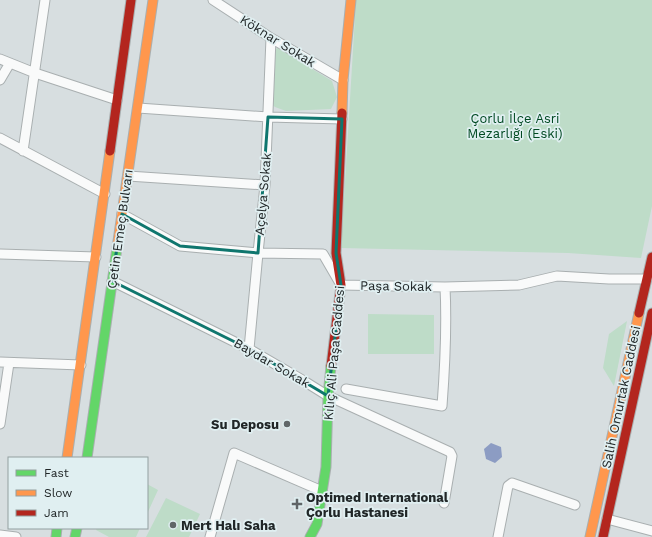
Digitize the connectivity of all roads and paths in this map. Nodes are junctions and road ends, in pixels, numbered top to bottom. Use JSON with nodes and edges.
{"nodes":[{"id":1,"x":45,"y":0,"type":"edge"},
{"id":2,"x":131,"y":0,"type":"edge"},
{"id":3,"x":153,"y":0,"type":"edge"},
{"id":4,"x":213,"y":0,"type":"edge"},
{"id":5,"x":350,"y":0,"type":"edge"},
{"id":6,"x":271,"y":38,"type":"junction"},
{"id":7,"x":0,"y":59,"type":"edge"},
{"id":8,"x":10,"y":63,"type":"junction"},
{"id":9,"x":35,"y":73,"type":"junction"},
{"id":10,"x":0,"y":80,"type":"edge"},
{"id":11,"x":343,"y":80,"type":"junction"},
{"id":12,"x":117,"y":100,"type":"junction"},
{"id":13,"x":138,"y":108,"type":"junction"},
{"id":14,"x":268,"y":117,"type":"junction"},
{"id":15,"x":342,"y":119,"type":"junction"},
{"id":16,"x":0,"y":138,"type":"edge"},
{"id":17,"x":23,"y":151,"type":"junction"},
{"id":18,"x":128,"y":176,"type":"junction"},
{"id":19,"x":265,"y":185,"type":"junction"},
{"id":20,"x":105,"y":194,"type":"junction"},
{"id":21,"x":122,"y":214,"type":"junction"},
{"id":22,"x":258,"y":253,"type":"junction"},
{"id":23,"x":0,"y":254,"type":"edge"},
{"id":24,"x":96,"y":257,"type":"junction"},
{"id":25,"x":652,"y":257,"type":"edge"},
{"id":26,"x":647,"y":279,"type":"junction"},
{"id":27,"x":112,"y":281,"type":"junction"},
{"id":28,"x":342,"y":285,"type":"junction"},
{"id":29,"x":445,"y":287,"type":"junction"},
{"id":30,"x":652,"y":313,"type":"edge"},
{"id":31,"x":250,"y":349,"type":"junction"},
{"id":32,"x":5,"y":362,"type":"edge"},
{"id":33,"x":81,"y":365,"type":"junction"},
{"id":34,"x":346,"y":389,"type":"dead end"},
{"id":35,"x":328,"y":396,"type":"junction"},
{"id":36,"x":0,"y":424,"type":"edge"},
{"id":37,"x":67,"y":457,"type":"edge"},
{"id":38,"x":87,"y":457,"type":"edge"},
{"id":39,"x":322,"y":491,"type":"junction"},
{"id":40,"x":444,"y":503,"type":"dead end"},
{"id":41,"x":575,"y":505,"type":"dead end"},
{"id":42,"x":607,"y":519,"type":"junction"},
{"id":43,"x":652,"y":531,"type":"edge"},
{"id":44,"x":0,"y":535,"type":"edge"},
{"id":45,"x":16,"y":537,"type":"edge"},
{"id":46,"x":210,"y":537,"type":"edge"},
{"id":47,"x":310,"y":537,"type":"edge"},
{"id":48,"x":498,"y":537,"type":"edge"},
{"id":49,"x":590,"y":537,"type":"edge"},
{"id":50,"x":604,"y":537,"type":"edge"}],
"edges":[{"from":1,"to":9,"type":"street"},
{"from":2,"to":12,"type":"main road","name":"Çetin Emeç Bulvarı"},
{"from":3,"to":13,"type":"main road","name":"Çetin Emeç Bulvarı"},
{"from":4,"to":6,"type":"street","name":"Köknar Sokak"},
{"from":5,"to":11,"type":"main road","name":"Kılıç Ali Paşa Caddesi"},
{"from":6,"to":11,"type":"street","name":"Köknar Sokak"},
{"from":6,"to":14,"type":"street","name":"Açelya Sokak"},
{"from":7,"to":8,"type":"street"},
{"from":8,"to":9,"type":"street"},
{"from":8,"to":10,"type":"street"},
{"from":9,"to":12,"type":"street"},
{"from":9,"to":17,"type":"street"},
{"from":11,"to":15,"type":"main road","name":"Kılıç Ali Paşa Caddesi"},
{"from":12,"to":20,"type":"main road","name":"Çetin Emeç Bulvarı"},
{"from":13,"to":14,"type":"street"},
{"from":13,"to":18,"type":"main road","name":"Çetin Emeç Bulvarı"},
{"from":14,"to":15,"type":"street"},
{"from":14,"to":19,"type":"street","name":"Açelya Sokak"},
{"from":15,"to":28,"type":"main road","name":"Kılıç Ali Paşa Caddesi"},
{"from":16,"to":17,"type":"street"},
{"from":17,"to":20,"type":"street"},
{"from":18,"to":19,"type":"street"},
{"from":18,"to":21,"type":"main road","name":"Çetin Emeç Bulvarı"},
{"from":19,"to":22,"type":"street","name":"Açelya Sokak"},
{"from":20,"to":24,"type":"main road","name":"Çetin Emeç Bulvarı"},
{"from":21,"to":22,"type":"street","name":"Paşa Sokak"},
{"from":21,"to":27,"type":"main road","name":"Çetin Emeç Bulvarı"},
{"from":22,"to":28,"type":"street","name":"Paşa Sokak"},
{"from":22,"to":31,"type":"street","name":"Açelya Sokak"},
{"from":23,"to":24,"type":"street"},
{"from":24,"to":33,"type":"main road","name":"Çetin Emeç Bulvarı"},
{"from":25,"to":26,"type":"main road","name":"Salih Omurtak Caddesi"},
{"from":26,"to":29,"type":"street","name":"Paşa Sokak"},
{"from":26,"to":49,"type":"main road","name":"Salih Omurtak Caddesi"},
{"from":27,"to":31,"type":"street","name":"Baydar Sokak"},
{"from":27,"to":38,"type":"main road","name":"Çetin Emeç Bulvarı"},
{"from":28,"to":29,"type":"street","name":"Paşa Sokak"},
{"from":28,"to":35,"type":"main road","name":"Kılıç Ali Paşa Caddesi"},
{"from":29,"to":34,"type":"street"},
{"from":30,"to":42,"type":"main road","name":"Salih Omurtak Caddesi"},
{"from":31,"to":35,"type":"street","name":"Baydar Sokak"},
{"from":32,"to":33,"type":"street"},
{"from":32,"to":36,"type":"street"},
{"from":33,"to":37,"type":"main road","name":"Çetin Emeç Bulvarı"},
{"from":35,"to":39,"type":"main road","name":"Kılıç Ali Paşa Caddesi"},
{"from":35,"to":40,"type":"street","name":"Baydar Sokak"},
{"from":39,"to":46,"type":"street"},
{"from":39,"to":47,"type":"main road","name":"Kılıç Ali Paşa Caddesi"},
{"from":41,"to":48,"type":"street"},
{"from":42,"to":43,"type":"street"},
{"from":42,"to":50,"type":"main road","name":"Salih Omurtak Caddesi"},
{"from":44,"to":45,"type":"street"}]}
